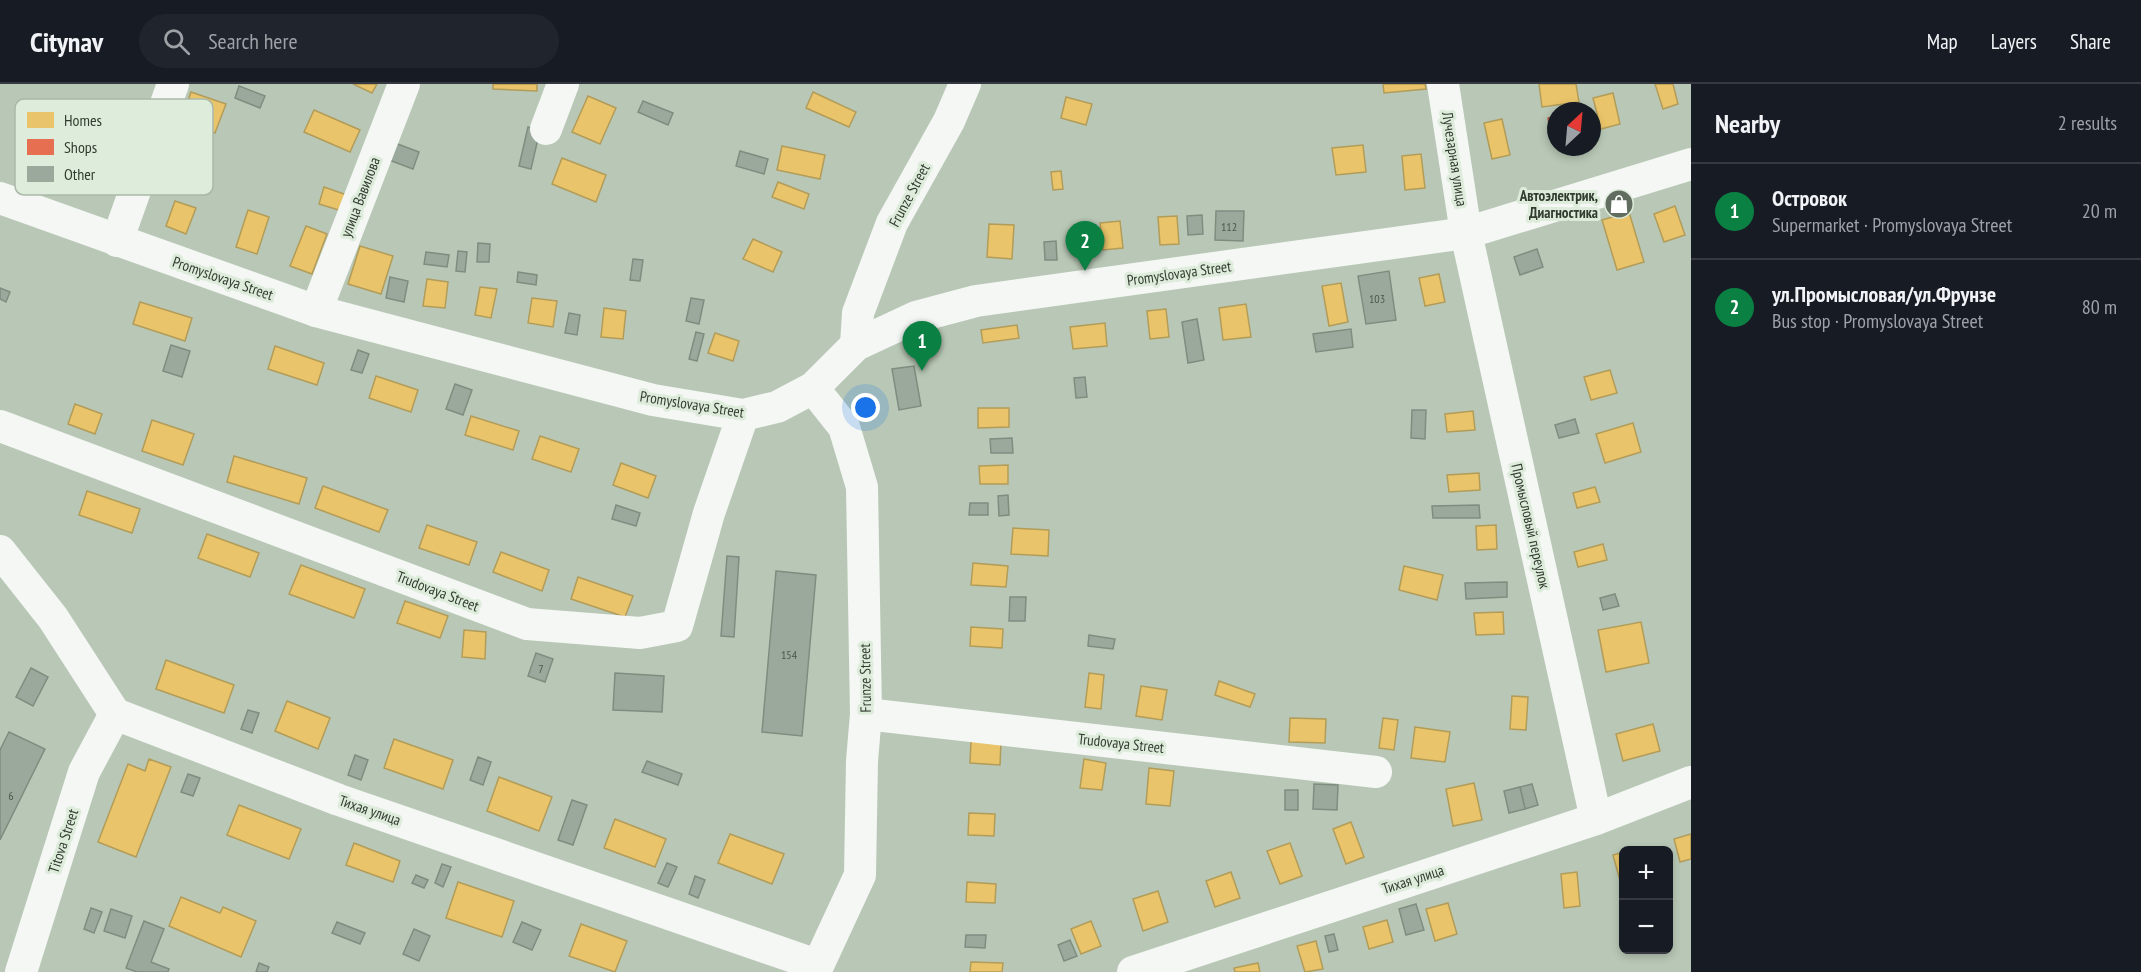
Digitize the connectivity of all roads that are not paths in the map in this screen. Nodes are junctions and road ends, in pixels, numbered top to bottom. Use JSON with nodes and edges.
{"nodes":[{"id":1,"x":173,"y":84,"type":"edge"},
{"id":2,"x":404,"y":84,"type":"edge"},
{"id":3,"x":563,"y":84,"type":"edge"},
{"id":4,"x":965,"y":84,"type":"edge"},
{"id":5,"x":1443,"y":84,"type":"edge"},
{"id":6,"x":168,"y":99,"type":"edge"},
{"id":7,"x":546,"y":129,"type":"dead end"},
{"id":8,"x":1691,"y":164,"type":"edge"},
{"id":9,"x":133,"y":195,"type":"edge"},
{"id":10,"x":0,"y":198,"type":"edge"},
{"id":11,"x":1466,"y":233,"type":"junction"},
{"id":12,"x":117,"y":241,"type":"junction"},
{"id":13,"x":316,"y":311,"type":"junction"},
{"id":14,"x":856,"y":345,"type":"junction"},
{"id":15,"x":813,"y":388,"type":"junction"},
{"id":16,"x":742,"y":415,"type":"junction"},
{"id":17,"x":0,"y":426,"type":"edge"},
{"id":18,"x":0,"y":551,"type":"edge"},
{"id":19,"x":115,"y":714,"type":"junction"},
{"id":20,"x":866,"y":714,"type":"junction"},
{"id":21,"x":1376,"y":772,"type":"dead end"},
{"id":22,"x":1691,"y":782,"type":"edge"},
{"id":23,"x":1596,"y":819,"type":"junction"},
{"id":24,"x":816,"y":969,"type":"edge"},
{"id":25,"x":21,"y":972,"type":"edge"},
{"id":26,"x":1133,"y":972,"type":"edge"}],
"edges":[{"from":1,"to":6,"type":"street"},
{"from":2,"to":13,"type":"street","name":"улица Вавилова"},
{"from":3,"to":7,"type":"street"},
{"from":4,"to":14,"type":"street","name":"Frunze Street"},
{"from":5,"to":11,"type":"street","name":"Лучезарная улица"},
{"from":8,"to":11,"type":"street","name":"Promyslovaya Street"},
{"from":9,"to":12,"type":"street"},
{"from":10,"to":12,"type":"street","name":"Promyslovaya Street"},
{"from":11,"to":14,"type":"street","name":"Promyslovaya Street"},
{"from":11,"to":23,"type":"street","name":"Промысловый переулок"},
{"from":12,"to":13,"type":"street","name":"Promyslovaya Street"},
{"from":13,"to":16,"type":"street","name":"Promyslovaya Street"},
{"from":14,"to":15,"type":"street","name":"Promyslovaya Street"},
{"from":15,"to":16,"type":"street","name":"Promyslovaya Street"},
{"from":15,"to":20,"type":"street","name":"Frunze Street"},
{"from":16,"to":17,"type":"street","name":"Trudovaya Street"},
{"from":18,"to":19,"type":"street"},
{"from":19,"to":24,"type":"street","name":"Тихая улица"},
{"from":19,"to":25,"type":"street","name":"Titova Street"},
{"from":20,"to":21,"type":"street","name":"Trudovaya Street"},
{"from":20,"to":24,"type":"street","name":"Frunze Street"},
{"from":22,"to":23,"type":"street","name":"Тихая улица"},
{"from":23,"to":26,"type":"street","name":"Тихая улица"}]}
